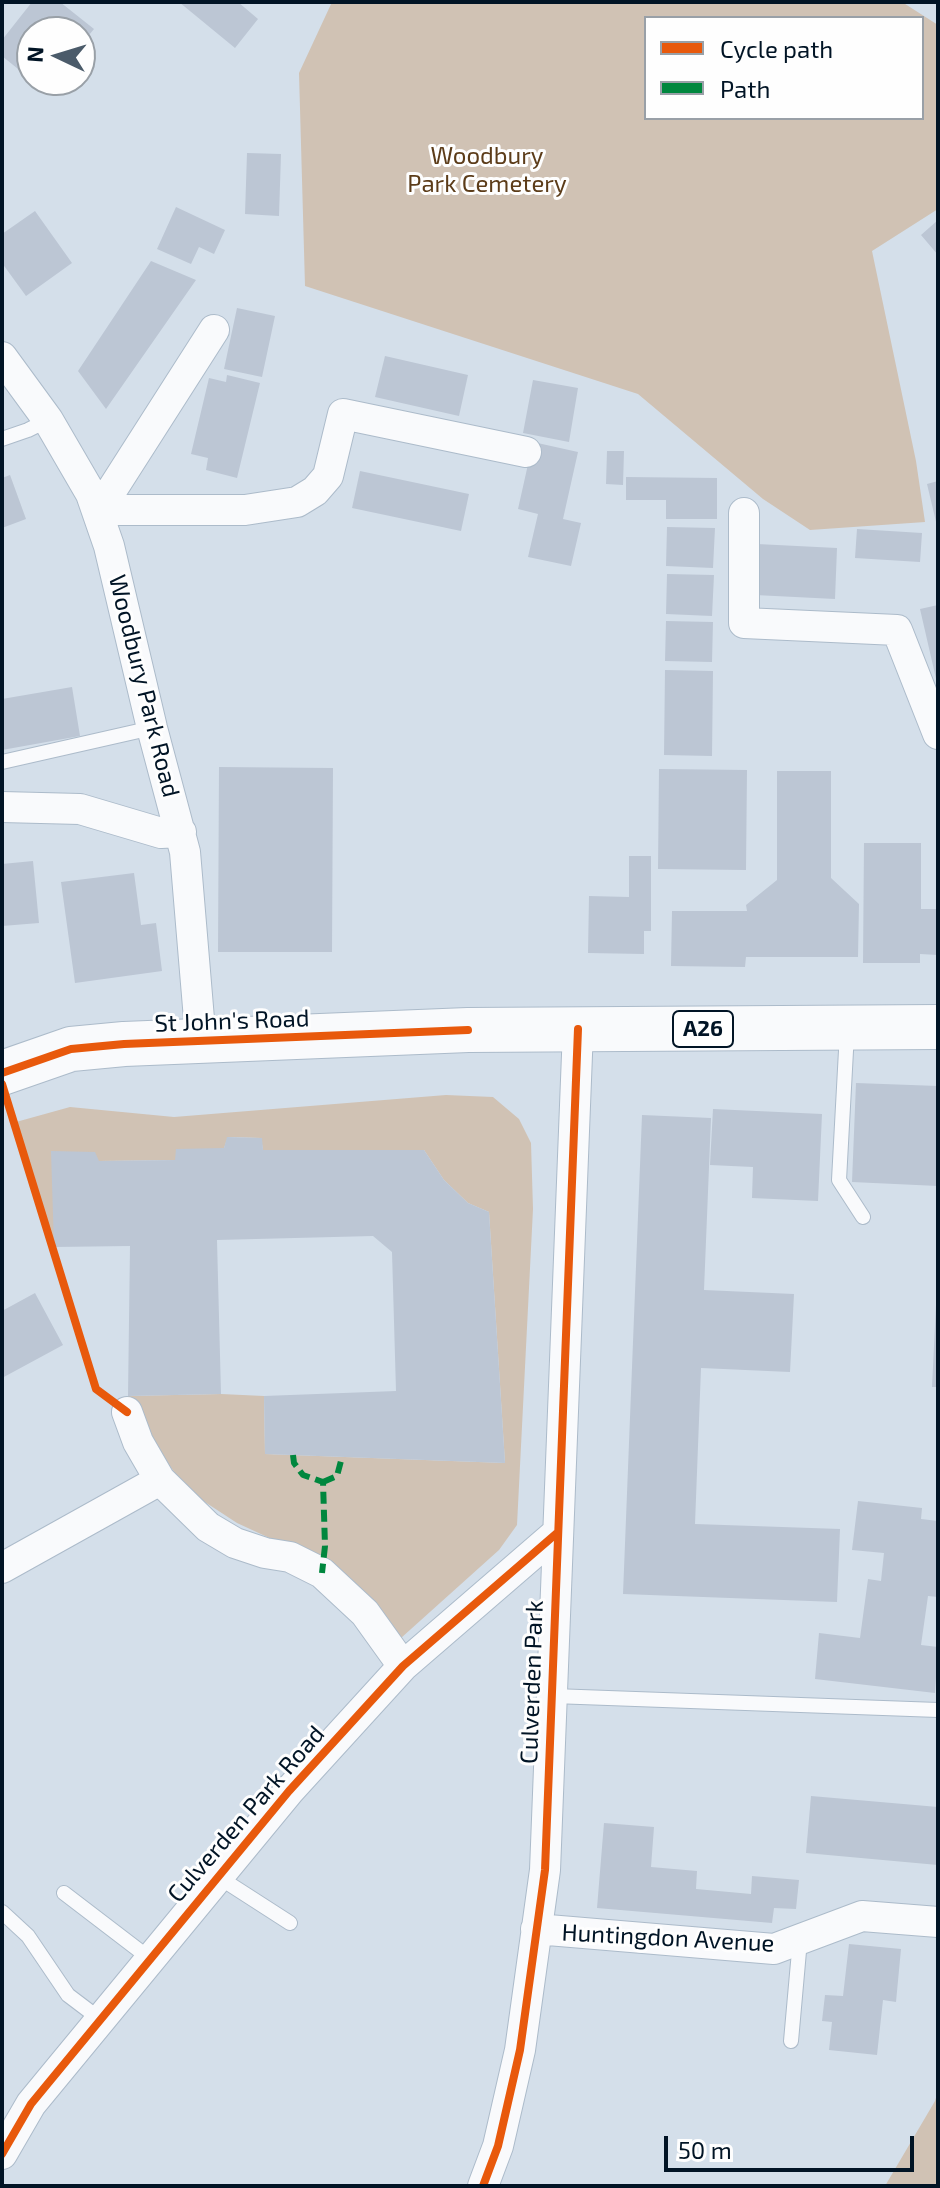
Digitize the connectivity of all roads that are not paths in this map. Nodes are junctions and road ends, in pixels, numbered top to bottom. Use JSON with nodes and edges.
{"nodes":[{"id":1,"x":214,"y":330,"type":"dead end"},
{"id":2,"x":2,"y":357,"type":"edge"},
{"id":3,"x":48,"y":420,"type":"junction"},
{"id":4,"x":2,"y":439,"type":"edge"},
{"id":5,"x":526,"y":452,"type":"dead end"},
{"id":6,"x":99,"y":510,"type":"junction"},
{"id":7,"x":744,"y":513,"type":"dead end"},
{"id":8,"x":152,"y":728,"type":"junction"},
{"id":9,"x":938,"y":734,"type":"edge"},
{"id":10,"x":2,"y":762,"type":"edge"},
{"id":11,"x":2,"y":807,"type":"edge"},
{"id":12,"x":181,"y":832,"type":"junction"},
{"id":13,"x":847,"y":1027,"type":"junction"},
{"id":14,"x":938,"y":1027,"type":"edge"},
{"id":15,"x":578,"y":1029,"type":"junction"},
{"id":16,"x":201,"y":1043,"type":"junction"},
{"id":17,"x":2,"y":1073,"type":"edge"},
{"id":18,"x":863,"y":1217,"type":"dead end"},
{"id":19,"x":127,"y":1412,"type":"dead end"},
{"id":20,"x":160,"y":1480,"type":"junction"},
{"id":21,"x":557,"y":1533,"type":"junction"},
{"id":22,"x":2,"y":1568,"type":"edge"},
{"id":23,"x":403,"y":1666,"type":"junction"},
{"id":24,"x":553,"y":1696,"type":"junction"},
{"id":25,"x":938,"y":1710,"type":"edge"},
{"id":26,"x":217,"y":1876,"type":"junction"},
{"id":27,"x":64,"y":1893,"type":"dead end"},
{"id":28,"x":2,"y":1912,"type":"edge"},
{"id":29,"x":938,"y":1922,"type":"edge"},
{"id":30,"x":290,"y":1923,"type":"dead end"},
{"id":31,"x":536,"y":1929,"type":"junction"},
{"id":32,"x":800,"y":1939,"type":"junction"},
{"id":33,"x":149,"y":1958,"type":"junction"},
{"id":34,"x":101,"y":2020,"type":"junction"},
{"id":35,"x":791,"y":2041,"type":"dead end"},
{"id":36,"x":2,"y":2154,"type":"edge"},
{"id":37,"x":483,"y":2186,"type":"edge"}],
"edges":[{"from":1,"to":6,"type":"street"},
{"from":2,"to":3,"type":"street","name":"Woodbury Park Road"},
{"from":3,"to":4,"type":"lane"},
{"from":3,"to":6,"type":"street","name":"Woodbury Park Road"},
{"from":5,"to":6,"type":"street"},
{"from":6,"to":8,"type":"street","name":"Woodbury Park Road"},
{"from":7,"to":9,"type":"street"},
{"from":8,"to":10,"type":"lane"},
{"from":8,"to":12,"type":"street","name":"Woodbury Park Road"},
{"from":11,"to":12,"type":"street"},
{"from":12,"to":16,"type":"street","name":"Woodbury Park Road"},
{"from":13,"to":14,"type":"highway","name":"St John's Road","number":"A26"},
{"from":13,"to":15,"type":"highway","name":"St John's Road","number":"A26"},
{"from":13,"to":18,"type":"lane"},
{"from":15,"to":16,"type":"highway","name":"St John's Road","number":"A26"},
{"from":15,"to":21,"type":"street","name":"Culverden Park"},
{"from":16,"to":17,"type":"highway","name":"St John's Road","number":"A26"},
{"from":19,"to":20,"type":"street"},
{"from":20,"to":22,"type":"street"},
{"from":20,"to":23,"type":"street"},
{"from":21,"to":23,"type":"street","name":"Culverden Park Road"},
{"from":21,"to":24,"type":"street","name":"Culverden Park"},
{"from":23,"to":26,"type":"street","name":"Culverden Park Road"},
{"from":24,"to":25,"type":"lane"},
{"from":24,"to":31,"type":"street","name":"Culverden Park"},
{"from":26,"to":30,"type":"lane"},
{"from":26,"to":33,"type":"street","name":"Culverden Park Road"},
{"from":27,"to":33,"type":"lane"},
{"from":28,"to":34,"type":"lane"},
{"from":29,"to":32,"type":"street","name":"Huntingdon Avenue"},
{"from":31,"to":32,"type":"street","name":"Huntingdon Avenue"},
{"from":31,"to":37,"type":"street","name":"Culverden Park"},
{"from":32,"to":35,"type":"lane"},
{"from":33,"to":34,"type":"street","name":"Culverden Park Road"},
{"from":34,"to":36,"type":"street","name":"Culverden Park Road"}]}
